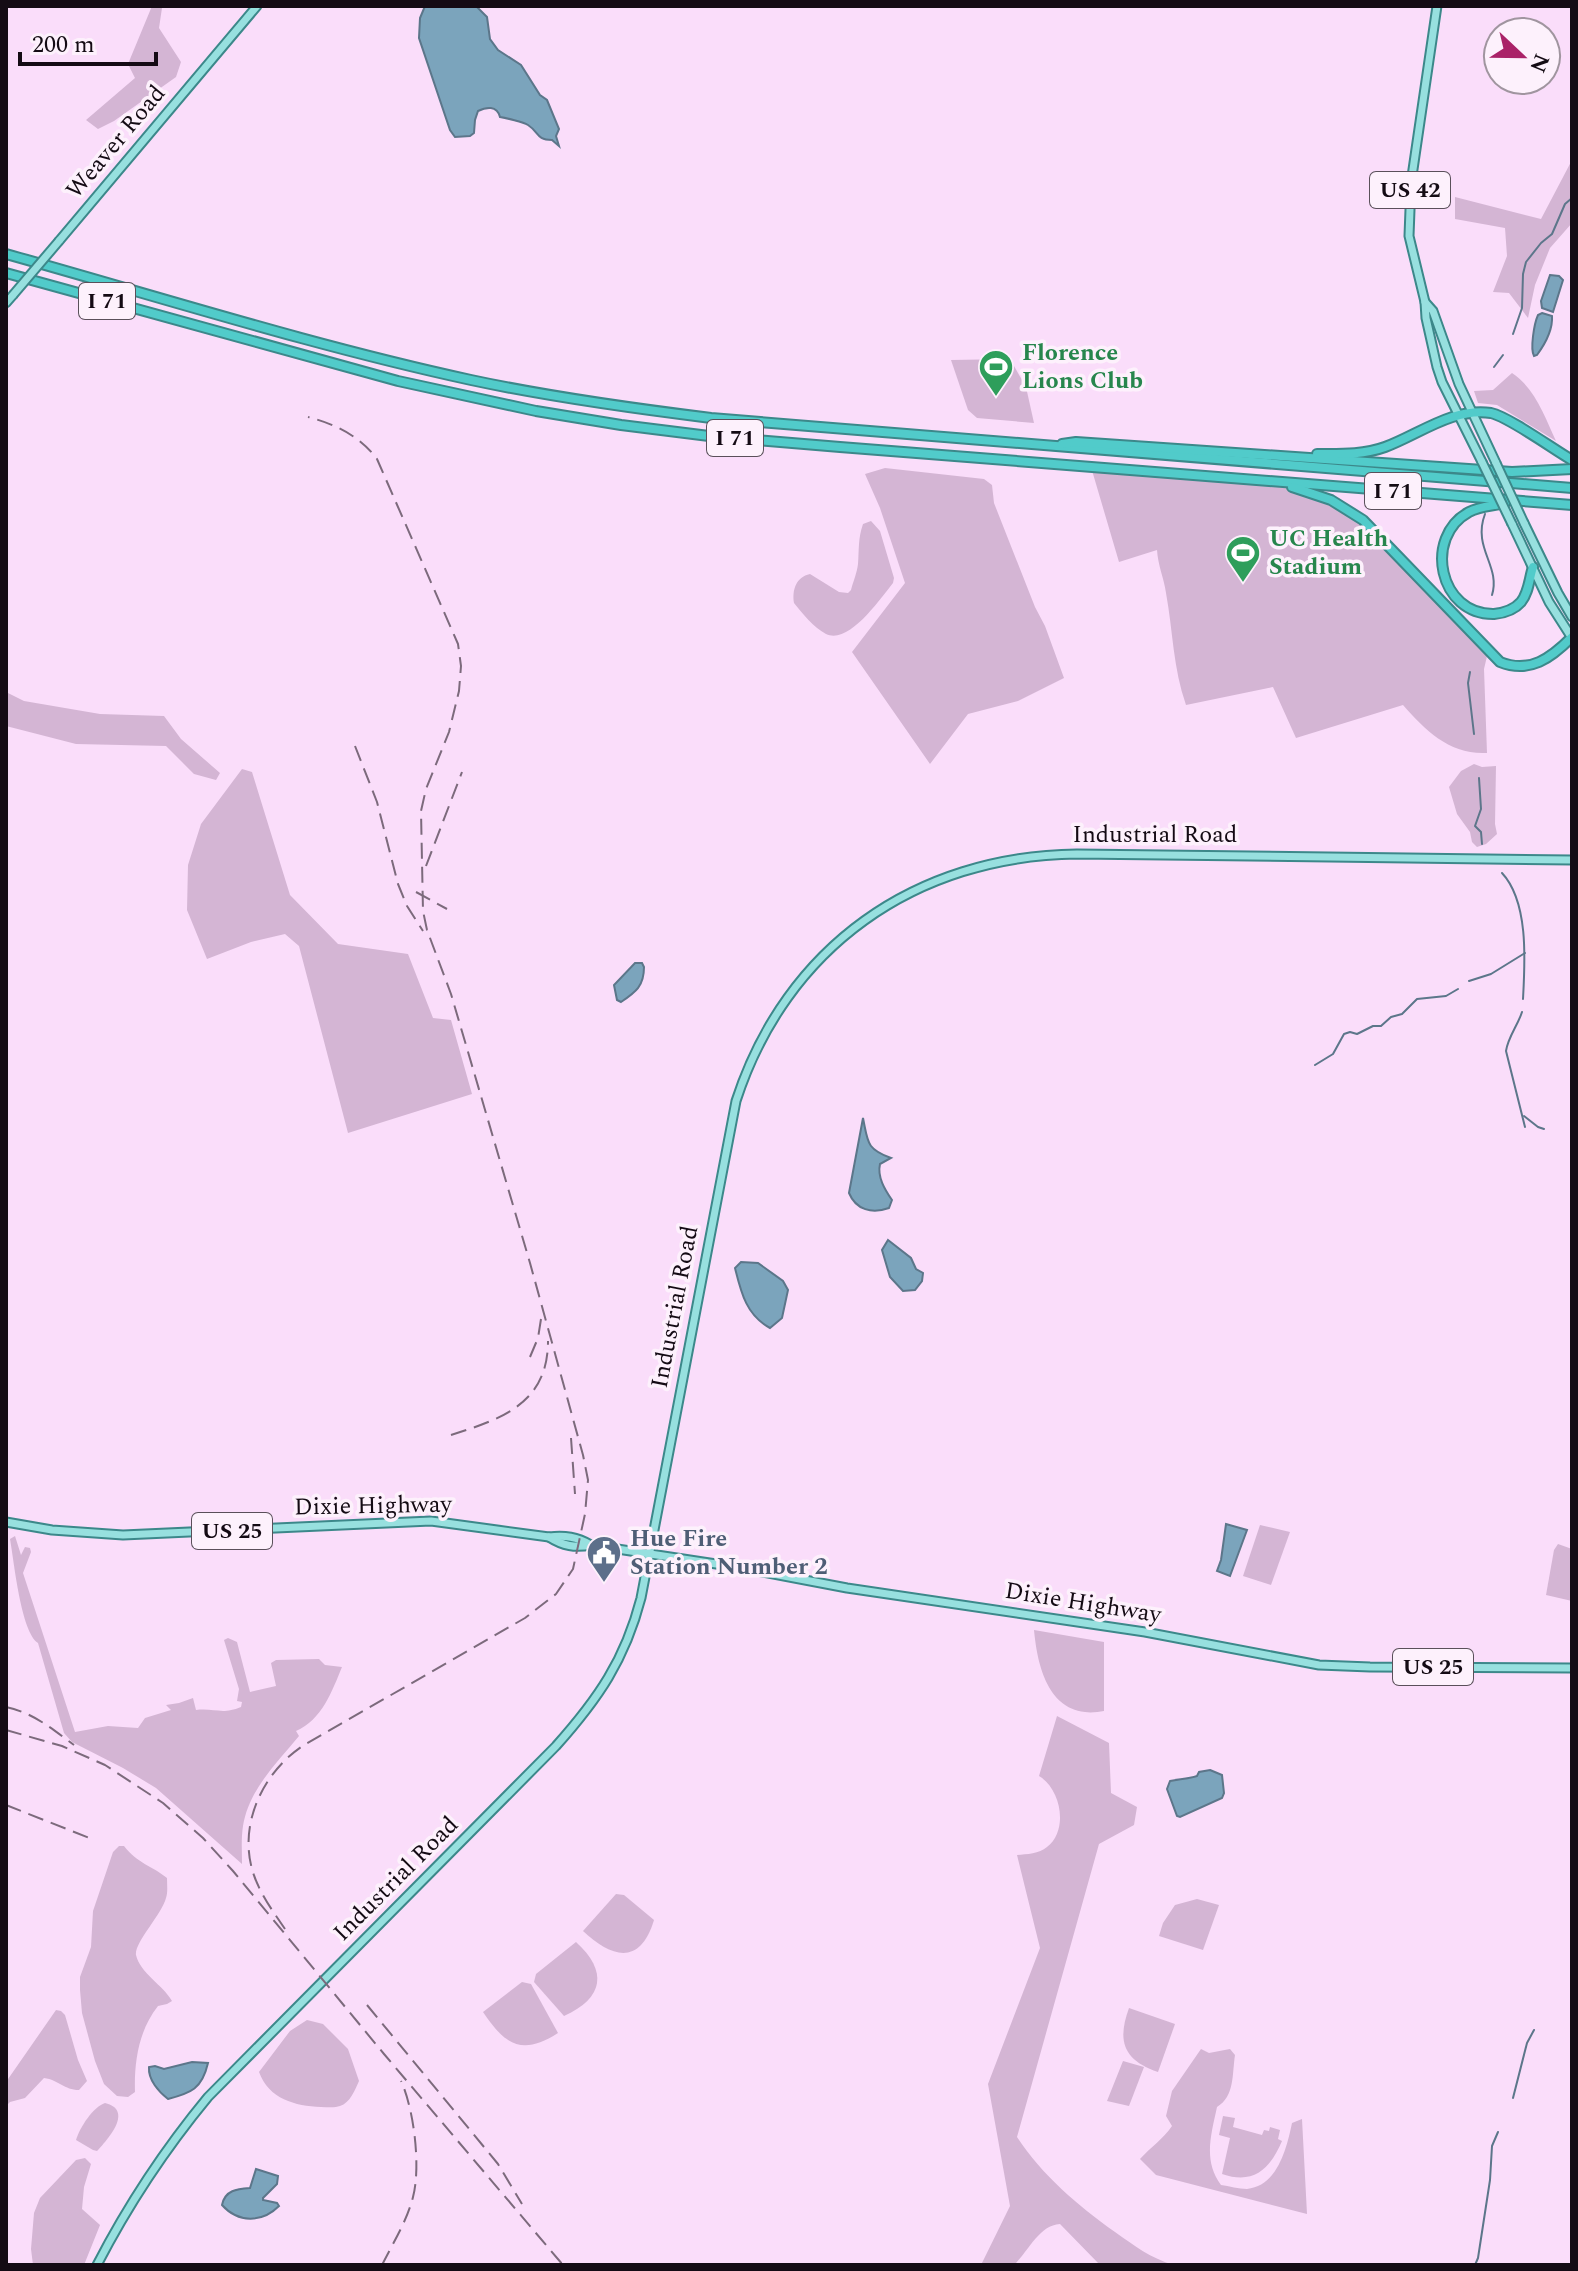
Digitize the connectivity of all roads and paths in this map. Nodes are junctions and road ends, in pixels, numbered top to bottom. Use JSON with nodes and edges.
{"nodes":[{"id":1,"x":257,"y":6,"type":"edge"},
{"id":2,"x":1437,"y":6,"type":"edge"},
{"id":3,"x":6,"y":254,"type":"edge"},
{"id":4,"x":6,"y":273,"type":"edge"},
{"id":5,"x":1425,"y":302,"type":"junction"},
{"id":6,"x":6,"y":303,"type":"edge"},
{"id":7,"x":1473,"y":414,"type":"junction"},
{"id":8,"x":1459,"y":416,"type":"junction"},
{"id":9,"x":1043,"y":446,"type":"junction"},
{"id":10,"x":1284,"y":455,"type":"junction"},
{"id":11,"x":1572,"y":460,"type":"edge"},
{"id":12,"x":1572,"y":469,"type":"edge"},
{"id":13,"x":1272,"y":481,"type":"junction"},
{"id":14,"x":1572,"y":488,"type":"edge"},
{"id":15,"x":1514,"y":501,"type":"junction"},
{"id":16,"x":1572,"y":505,"type":"edge"},
{"id":17,"x":1533,"y":567,"type":"junction"},
{"id":18,"x":1572,"y":617,"type":"edge"},
{"id":19,"x":1572,"y":638,"type":"edge"},
{"id":20,"x":1572,"y":860,"type":"edge"},
{"id":21,"x":6,"y":1522,"type":"edge"},
{"id":22,"x":649,"y":1554,"type":"junction"},
{"id":23,"x":1572,"y":1668,"type":"edge"},
{"id":24,"x":97,"y":2265,"type":"edge"}],
"edges":[{"from":1,"to":6,"type":"main road","name":"Weaver Road","bridge":true},
{"from":2,"to":5,"type":"main road","number":"US 42"},
{"from":3,"to":9,"type":"highway","number":"I 71"},
{"from":4,"to":13,"type":"highway","number":"I 71"},
{"from":5,"to":7,"type":"main road","number":"US 42"},
{"from":5,"to":8,"type":"main road","number":"US 42"},
{"from":7,"to":8,"type":"highway"},
{"from":7,"to":11,"type":"highway"},
{"from":7,"to":18,"type":"main road","number":"US 42","bridge":true},
{"from":8,"to":10,"type":"highway"},
{"from":8,"to":17,"type":"main road","number":"US 42","bridge":true},
{"from":9,"to":10,"type":"highway"},
{"from":9,"to":14,"type":"highway","number":"I 71"},
{"from":10,"to":12,"type":"highway"},
{"from":13,"to":15,"type":"highway","number":"I 71"},
{"from":13,"to":19,"type":"highway"},
{"from":15,"to":16,"type":"highway","number":"I 71"},
{"from":15,"to":17,"type":"highway"},
{"from":17,"to":19,"type":"main road","number":"US 42"},
{"from":20,"to":22,"type":"main road","name":"Industrial Road"},
{"from":21,"to":22,"type":"main road","name":"Dixie Highway","number":"US 25"},
{"from":22,"to":23,"type":"main road","name":"Dixie Highway","number":"US 25"},
{"from":22,"to":24,"type":"main road","name":"Industrial Road"}]}
